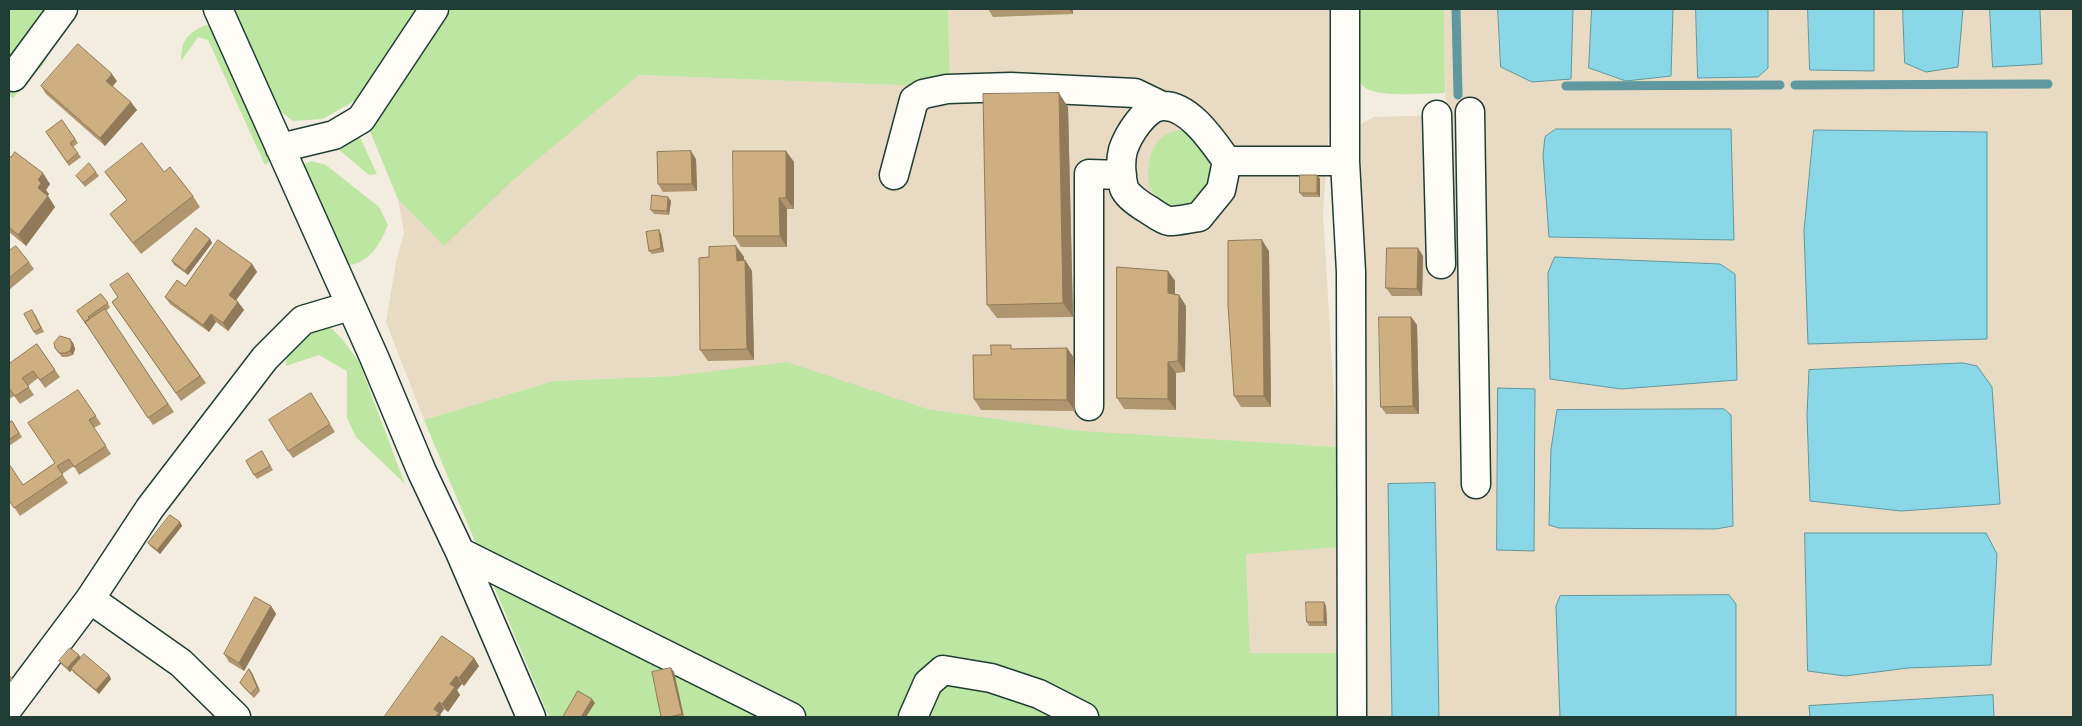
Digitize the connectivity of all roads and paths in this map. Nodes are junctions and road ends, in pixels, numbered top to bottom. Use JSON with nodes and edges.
{"nodes":[{"id":1,"x":63,"y":9,"type":"edge"},
{"id":2,"x":218,"y":9,"type":"edge"},
{"id":3,"x":434,"y":9,"type":"edge"},
{"id":4,"x":1345,"y":9,"type":"edge"},
{"id":5,"x":13,"y":77,"type":"dead end"},
{"id":6,"x":1162,"y":106,"type":"junction"},
{"id":7,"x":1470,"y":112,"type":"dead end"},
{"id":8,"x":1437,"y":116,"type":"dead end"},
{"id":9,"x":280,"y":148,"type":"junction"},
{"id":10,"x":1227,"y":161,"type":"junction"},
{"id":11,"x":1345,"y":161,"type":"junction"},
{"id":12,"x":894,"y":175,"type":"dead end"},
{"id":13,"x":1122,"y":175,"type":"junction"},
{"id":14,"x":1441,"y":264,"type":"dead end"},
{"id":15,"x":350,"y":306,"type":"junction"},
{"id":16,"x":1089,"y":406,"type":"dead end"},
{"id":17,"x":1476,"y":484,"type":"dead end"},
{"id":18,"x":460,"y":552,"type":"junction"},
{"id":19,"x":90,"y":599,"type":"junction"},
{"id":20,"x":9,"y":707,"type":"edge"},
{"id":21,"x":236,"y":717,"type":"edge"},
{"id":22,"x":530,"y":717,"type":"edge"},
{"id":23,"x":791,"y":717,"type":"edge"},
{"id":24,"x":913,"y":717,"type":"edge"},
{"id":25,"x":1084,"y":717,"type":"edge"},
{"id":26,"x":1352,"y":717,"type":"edge"}],
"edges":[{"from":1,"to":5,"type":"street"},
{"from":2,"to":9,"type":"street"},
{"from":3,"to":9,"type":"street"},
{"from":4,"to":11,"type":"street"},
{"from":6,"to":10,"type":"street"},
{"from":6,"to":12,"type":"street"},
{"from":6,"to":13,"type":"street"},
{"from":7,"to":17,"type":"street"},
{"from":8,"to":14,"type":"street"},
{"from":9,"to":15,"type":"street"},
{"from":10,"to":11,"type":"street"},
{"from":10,"to":13,"type":"street"},
{"from":11,"to":26,"type":"street"},
{"from":13,"to":16,"type":"street"},
{"from":15,"to":18,"type":"street"},
{"from":15,"to":19,"type":"street"},
{"from":18,"to":22,"type":"street"},
{"from":18,"to":23,"type":"street"},
{"from":19,"to":20,"type":"street"},
{"from":19,"to":21,"type":"street"},
{"from":24,"to":25,"type":"street"}]}
